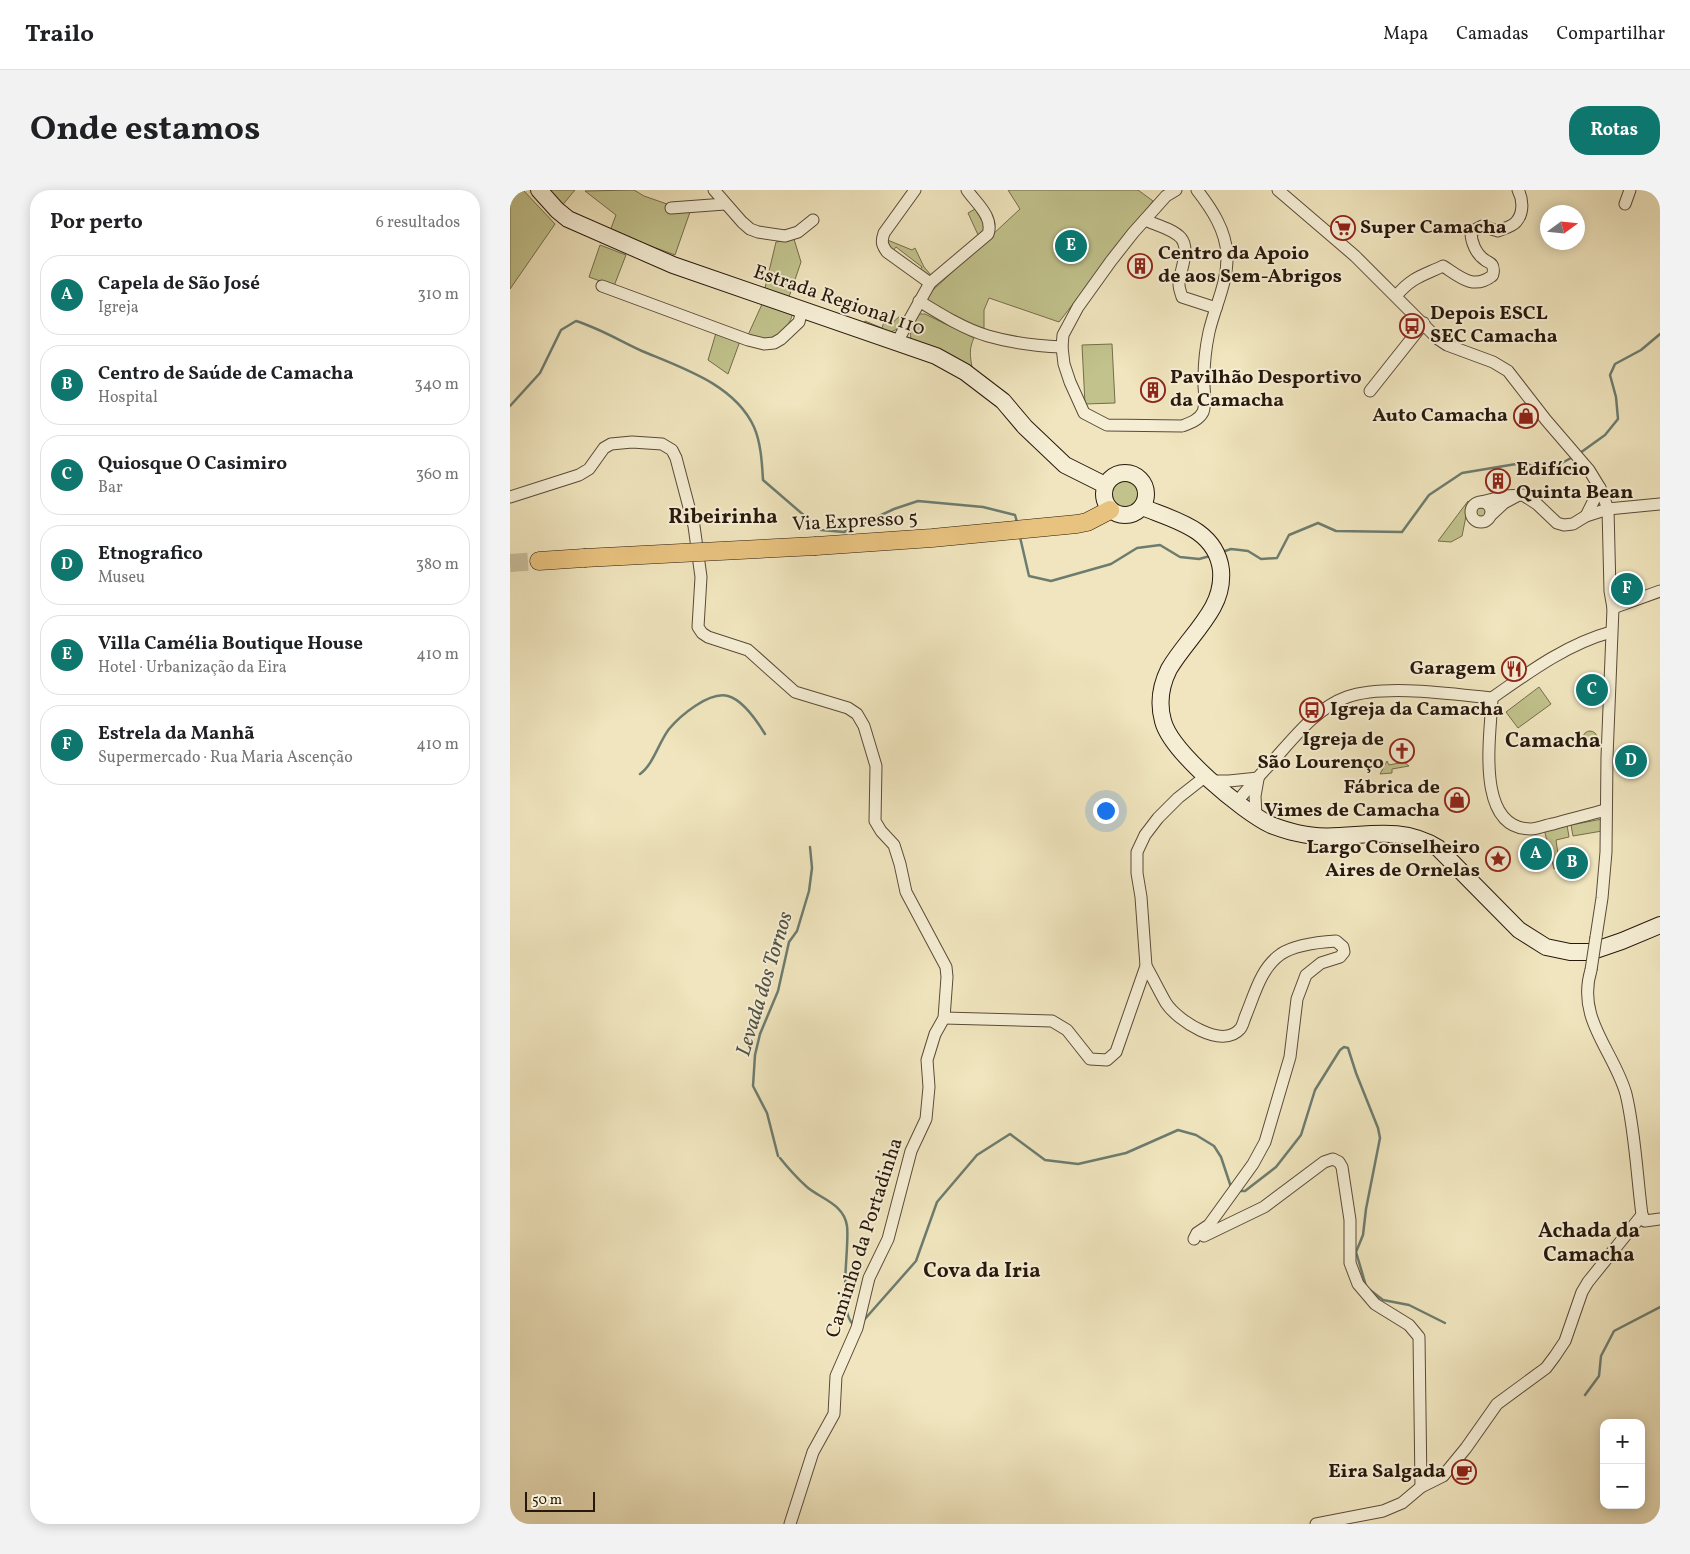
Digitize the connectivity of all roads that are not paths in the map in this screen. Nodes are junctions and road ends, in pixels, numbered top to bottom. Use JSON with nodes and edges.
{"nodes":[{"id":1,"x":539,"y":190,"type":"edge"},
{"id":2,"x":714,"y":190,"type":"edge"},
{"id":3,"x":915,"y":190,"type":"edge"},
{"id":4,"x":967,"y":190,"type":"edge"},
{"id":5,"x":1176,"y":190,"type":"edge"},
{"id":6,"x":1197,"y":190,"type":"edge"},
{"id":7,"x":1278,"y":190,"type":"edge"},
{"id":8,"x":1518,"y":190,"type":"edge"},
{"id":9,"x":1630,"y":190,"type":"edge"},
{"id":10,"x":725,"y":204,"type":"junction"},
{"id":11,"x":1625,"y":204,"type":"dead end"},
{"id":12,"x":671,"y":208,"type":"dead end"},
{"id":13,"x":814,"y":220,"type":"dead end"},
{"id":14,"x":1145,"y":220,"type":"junction"},
{"id":15,"x":930,"y":282,"type":"junction"},
{"id":16,"x":602,"y":286,"type":"dead end"},
{"id":17,"x":1396,"y":296,"type":"junction"},
{"id":18,"x":919,"y":300,"type":"junction"},
{"id":19,"x":1216,"y":308,"type":"junction"},
{"id":20,"x":802,"y":310,"type":"junction"},
{"id":21,"x":1424,"y":323,"type":"junction"},
{"id":22,"x":897,"y":342,"type":"junction"},
{"id":23,"x":1062,"y":347,"type":"junction"},
{"id":24,"x":1370,"y":391,"type":"dead end"},
{"id":25,"x":1106,"y":485,"type":"junction"},
{"id":26,"x":1600,"y":488,"type":"junction"},
{"id":27,"x":1518,"y":495,"type":"junction"},
{"id":28,"x":510,"y":497,"type":"edge"},
{"id":29,"x":1480,"y":502,"type":"junction"},
{"id":30,"x":1660,"y":504,"type":"edge"},
{"id":31,"x":1142,"y":507,"type":"junction"},
{"id":32,"x":1608,"y":509,"type":"junction"},
{"id":33,"x":1110,"y":510,"type":"junction"},
{"id":34,"x":1490,"y":516,"type":"junction"},
{"id":35,"x":1586,"y":516,"type":"junction"},
{"id":36,"x":1609,"y":525,"type":"junction"},
{"id":37,"x":539,"y":561,"type":"tunnel mouth"},
{"id":38,"x":1660,"y":591,"type":"edge"},
{"id":39,"x":1613,"y":608,"type":"junction"},
{"id":40,"x":1611,"y":632,"type":"junction"},
{"id":41,"x":1492,"y":698,"type":"junction"},
{"id":42,"x":1209,"y":778,"type":"junction"},
{"id":43,"x":1258,"y":778,"type":"junction"},
{"id":44,"x":1237,"y":802,"type":"junction"},
{"id":45,"x":1605,"y":810,"type":"junction"},
{"id":46,"x":1256,"y":816,"type":"junction"},
{"id":47,"x":1660,"y":925,"type":"edge"},
{"id":48,"x":1146,"y":966,"type":"junction"},
{"id":49,"x":944,"y":1018,"type":"junction"},
{"id":50,"x":1642,"y":1215,"type":"junction"},
{"id":51,"x":1660,"y":1219,"type":"edge"},
{"id":52,"x":1422,"y":1487,"type":"junction"},
{"id":53,"x":790,"y":1524,"type":"edge"},
{"id":54,"x":1316,"y":1524,"type":"edge"}],
"edges":[{"from":1,"to":20,"type":"main road","name":"Estrada Regional 110"},
{"from":2,"to":10,"type":"street"},
{"from":3,"to":15,"type":"street"},
{"from":4,"to":15,"type":"street"},
{"from":5,"to":14,"type":"street"},
{"from":6,"to":19,"type":"street"},
{"from":7,"to":17,"type":"street"},
{"from":8,"to":17,"type":"street"},
{"from":9,"to":11,"type":"street"},
{"from":10,"to":12,"type":"street"},
{"from":10,"to":13,"type":"street"},
{"from":14,"to":19,"type":"street"},
{"from":14,"to":23,"type":"street"},
{"from":15,"to":18,"type":"street"},
{"from":16,"to":20,"type":"street"},
{"from":17,"to":21,"type":"street"},
{"from":18,"to":22,"type":"street"},
{"from":18,"to":23,"type":"street"},
{"from":19,"to":23,"type":"street"},
{"from":20,"to":22,"type":"main road","name":"Estrada Regional 110"},
{"from":21,"to":24,"type":"street"},
{"from":21,"to":26,"type":"street"},
{"from":22,"to":25,"type":"main road","name":"Estrada Regional 110"},
{"from":25,"to":31,"type":"main road"},
{"from":25,"to":33,"type":"main road"},
{"from":26,"to":32,"type":"street"},
{"from":26,"to":35,"type":"street"},
{"from":27,"to":29,"type":"street"},
{"from":27,"to":34,"type":"street"},
{"from":27,"to":35,"type":"street"},
{"from":28,"to":49,"type":"street"},
{"from":29,"to":34,"type":"street"},
{"from":29,"to":34,"type":"street"},
{"from":30,"to":32,"type":"street"},
{"from":31,"to":33,"type":"main road"},
{"from":31,"to":42,"type":"main road"},
{"from":32,"to":35,"type":"street"},
{"from":32,"to":36,"type":"street"},
{"from":33,"to":37,"type":"main road","name":"Via Expresso 5","bridge":true},
{"from":35,"to":36,"type":"street"},
{"from":36,"to":39,"type":"street"},
{"from":38,"to":39,"type":"street"},
{"from":39,"to":40,"type":"street"},
{"from":40,"to":41,"type":"street"},
{"from":40,"to":45,"type":"street"},
{"from":41,"to":43,"type":"street"},
{"from":41,"to":45,"type":"street"},
{"from":42,"to":43,"type":"street"},
{"from":42,"to":44,"type":"main road"},
{"from":42,"to":48,"type":"street"},
{"from":43,"to":44,"type":"street"},
{"from":43,"to":46,"type":"street"},
{"from":44,"to":46,"type":"main road"},
{"from":45,"to":50,"type":"street","bridge":true},
{"from":46,"to":47,"type":"main road"},
{"from":48,"to":49,"type":"street"},
{"from":48,"to":52,"type":"street"},
{"from":49,"to":53,"type":"street","name":"Caminho da Portadinha"},
{"from":50,"to":51,"type":"street"},
{"from":50,"to":52,"type":"street"},
{"from":52,"to":54,"type":"street"}]}
